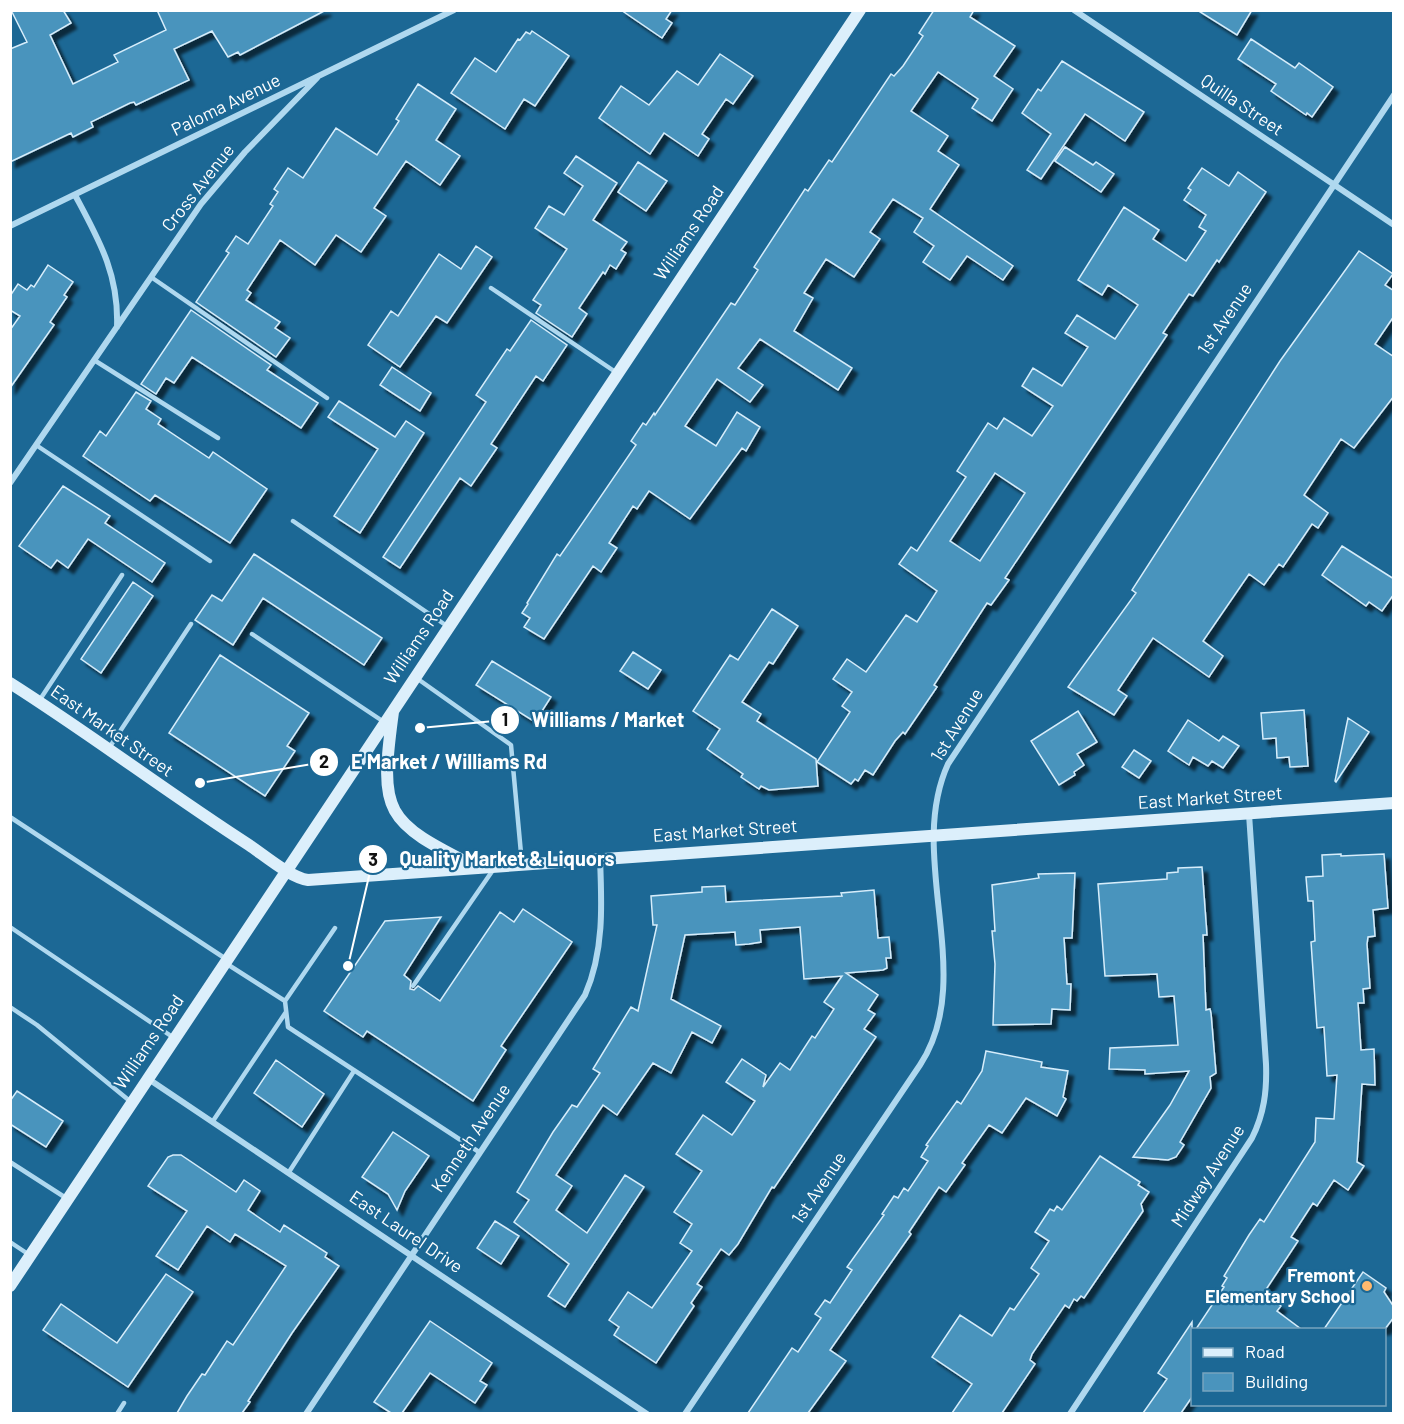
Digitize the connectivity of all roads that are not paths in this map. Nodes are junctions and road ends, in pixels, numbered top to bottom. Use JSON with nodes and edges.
{"nodes":[{"id":1,"x":453,"y":10,"type":"edge"},
{"id":2,"x":860,"y":10,"type":"edge"},
{"id":3,"x":1074,"y":10,"type":"edge"},
{"id":4,"x":317,"y":78,"type":"junction"},
{"id":5,"x":1394,"y":95,"type":"edge"},
{"id":6,"x":1334,"y":185,"type":"junction"},
{"id":7,"x":75,"y":195,"type":"junction"},
{"id":8,"x":1394,"y":225,"type":"edge"},
{"id":9,"x":10,"y":226,"type":"edge"},
{"id":10,"x":151,"y":277,"type":"junction"},
{"id":11,"x":490,"y":288,"type":"dead end"},
{"id":12,"x":117,"y":327,"type":"junction"},
{"id":13,"x":94,"y":360,"type":"junction"},
{"id":14,"x":617,"y":373,"type":"junction"},
{"id":15,"x":327,"y":398,"type":"dead end"},
{"id":16,"x":218,"y":438,"type":"dead end"},
{"id":17,"x":36,"y":445,"type":"junction"},
{"id":18,"x":10,"y":483,"type":"edge"},
{"id":19,"x":293,"y":521,"type":"dead end"},
{"id":20,"x":210,"y":561,"type":"dead end"},
{"id":21,"x":122,"y":575,"type":"dead end"},
{"id":22,"x":191,"y":624,"type":"dead end"},
{"id":23,"x":448,"y":626,"type":"junction"},
{"id":24,"x":252,"y":634,"type":"dead end"},
{"id":25,"x":414,"y":677,"type":"junction"},
{"id":26,"x":10,"y":683,"type":"edge"},
{"id":27,"x":39,"y":701,"type":"junction"},
{"id":28,"x":394,"y":708,"type":"junction"},
{"id":29,"x":384,"y":722,"type":"junction"},
{"id":30,"x":110,"y":748,"type":"junction"},
{"id":31,"x":1394,"y":803,"type":"edge"},
{"id":32,"x":1249,"y":813,"type":"junction"},
{"id":33,"x":10,"y":817,"type":"edge"},
{"id":34,"x":934,"y":835,"type":"junction"},
{"id":35,"x":600,"y":858,"type":"junction"},
{"id":36,"x":522,"y":864,"type":"junction"},
{"id":37,"x":496,"y":866,"type":"junction"},
{"id":38,"x":477,"y":867,"type":"junction"},
{"id":39,"x":286,"y":869,"type":"junction"},
{"id":40,"x":10,"y":927,"type":"edge"},
{"id":41,"x":335,"y":928,"type":"dead end"},
{"id":42,"x":225,"y":960,"type":"junction"},
{"id":43,"x":413,"y":986,"type":"dead end"},
{"id":44,"x":285,"y":1001,"type":"junction"},
{"id":45,"x":10,"y":1007,"type":"edge"},
{"id":46,"x":286,"y":1012,"type":"junction"},
{"id":47,"x":174,"y":1038,"type":"junction"},
{"id":48,"x":354,"y":1071,"type":"junction"},
{"id":49,"x":147,"y":1078,"type":"junction"},
{"id":50,"x":131,"y":1102,"type":"junction"},
{"id":51,"x":213,"y":1122,"type":"junction"},
{"id":52,"x":479,"y":1152,"type":"junction"},
{"id":53,"x":10,"y":1162,"type":"edge"},
{"id":54,"x":289,"y":1172,"type":"junction"},
{"id":55,"x":67,"y":1199,"type":"junction"},
{"id":56,"x":10,"y":1242,"type":"edge"},
{"id":57,"x":412,"y":1254,"type":"junction"},
{"id":58,"x":30,"y":1256,"type":"junction"},
{"id":59,"x":12,"y":1282,"type":"edge"},
{"id":60,"x":124,"y":1403,"type":"dead end"},
{"id":61,"x":117,"y":1413,"type":"edge"},
{"id":62,"x":306,"y":1413,"type":"edge"},
{"id":63,"x":647,"y":1413,"type":"edge"},
{"id":64,"x":685,"y":1413,"type":"edge"},
{"id":65,"x":1070,"y":1413,"type":"edge"}],
"edges":[{"from":1,"to":4,"type":"street","name":"Paloma Avenue"},
{"from":2,"to":14,"type":"main road","name":"Williams Road"},
{"from":3,"to":6,"type":"street","name":"Quilla Street"},
{"from":4,"to":7,"type":"street","name":"Paloma Avenue"},
{"from":4,"to":10,"type":"street","name":"Cross Avenue"},
{"from":5,"to":6,"type":"street","name":"1st Avenue"},
{"from":6,"to":8,"type":"street","name":"Quilla Street"},
{"from":6,"to":34,"type":"street","name":"1st Avenue"},
{"from":7,"to":9,"type":"street","name":"Paloma Avenue"},
{"from":7,"to":12,"type":"street"},
{"from":10,"to":12,"type":"street","name":"Cross Avenue"},
{"from":10,"to":15,"type":"lane"},
{"from":11,"to":14,"type":"lane"},
{"from":12,"to":13,"type":"street","name":"Cross Avenue"},
{"from":13,"to":16,"type":"lane"},
{"from":13,"to":17,"type":"street","name":"Cross Avenue"},
{"from":14,"to":23,"type":"main road","name":"Williams Road"},
{"from":17,"to":18,"type":"street","name":"Cross Avenue"},
{"from":17,"to":20,"type":"lane"},
{"from":19,"to":23,"type":"lane"},
{"from":21,"to":27,"type":"lane"},
{"from":22,"to":30,"type":"lane"},
{"from":23,"to":25,"type":"main road","name":"Williams Road"},
{"from":24,"to":29,"type":"lane"},
{"from":25,"to":28,"type":"main road","name":"Williams Road"},
{"from":25,"to":36,"type":"lane"},
{"from":26,"to":27,"type":"main road","name":"East Market Street"},
{"from":27,"to":30,"type":"main road","name":"East Market Street"},
{"from":28,"to":29,"type":"main road","name":"Williams Road"},
{"from":28,"to":38,"type":"main road"},
{"from":29,"to":39,"type":"main road","name":"Williams Road"},
{"from":30,"to":39,"type":"main road","name":"East Market Street"},
{"from":31,"to":32,"type":"main road","name":"East Market Street"},
{"from":32,"to":34,"type":"main road","name":"East Market Street"},
{"from":32,"to":65,"type":"street","name":"Midway Avenue"},
{"from":33,"to":42,"type":"lane"},
{"from":34,"to":35,"type":"main road","name":"East Market Street"},
{"from":34,"to":64,"type":"street","name":"1st Avenue"},
{"from":35,"to":36,"type":"main road","name":"East Market Street"},
{"from":35,"to":52,"type":"street","name":"Kenneth Avenue"},
{"from":36,"to":37,"type":"main road","name":"East Market Street"},
{"from":37,"to":38,"type":"main road","name":"East Market Street"},
{"from":37,"to":43,"type":"lane"},
{"from":38,"to":39,"type":"main road","name":"East Market Street"},
{"from":39,"to":42,"type":"main road","name":"Williams Road"},
{"from":40,"to":47,"type":"lane"},
{"from":41,"to":44,"type":"lane"},
{"from":42,"to":44,"type":"lane"},
{"from":42,"to":47,"type":"main road","name":"Williams Road"},
{"from":44,"to":46,"type":"lane"},
{"from":45,"to":50,"type":"lane"},
{"from":46,"to":48,"type":"lane"},
{"from":46,"to":51,"type":"lane"},
{"from":47,"to":49,"type":"main road","name":"Williams Road"},
{"from":48,"to":52,"type":"lane"},
{"from":48,"to":54,"type":"lane"},
{"from":49,"to":50,"type":"main road","name":"Williams Road"},
{"from":49,"to":51,"type":"street","name":"East Laurel Drive"},
{"from":50,"to":55,"type":"main road","name":"Williams Road"},
{"from":51,"to":54,"type":"street","name":"East Laurel Drive"},
{"from":52,"to":57,"type":"street","name":"Kenneth Avenue"},
{"from":53,"to":55,"type":"lane"},
{"from":54,"to":57,"type":"street","name":"East Laurel Drive"},
{"from":55,"to":58,"type":"main road","name":"Williams Road"},
{"from":56,"to":58,"type":"lane"},
{"from":57,"to":62,"type":"street","name":"Kenneth Avenue"},
{"from":57,"to":63,"type":"street","name":"East Laurel Drive"},
{"from":58,"to":59,"type":"main road","name":"Williams Road"},
{"from":60,"to":61,"type":"lane"}]}
